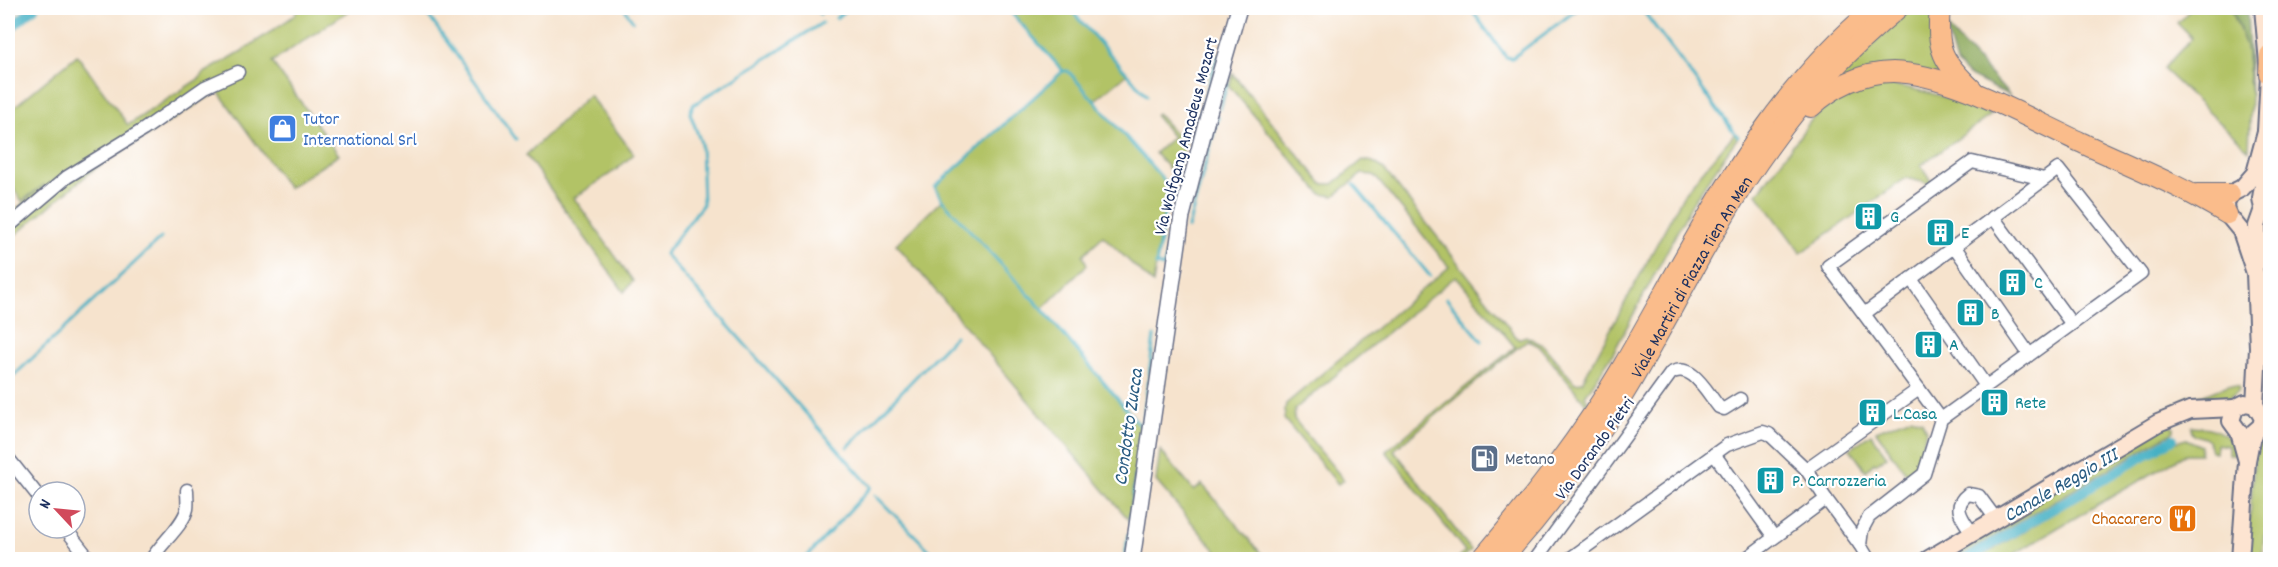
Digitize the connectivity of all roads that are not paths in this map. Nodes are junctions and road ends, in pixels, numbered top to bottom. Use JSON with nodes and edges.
{"nodes":[{"id":1,"x":1239,"y":8,"type":"edge"},
{"id":2,"x":1875,"y":8,"type":"edge"},
{"id":3,"x":1898,"y":8,"type":"edge"},
{"id":4,"x":1940,"y":8,"type":"edge"},
{"id":5,"x":2264,"y":8,"type":"edge"},
{"id":6,"x":2270,"y":65,"type":"edge"},
{"id":7,"x":238,"y":72,"type":"dead end"},
{"id":8,"x":1977,"y":93,"type":"junction"},
{"id":9,"x":2266,"y":132,"type":"junction"},
{"id":10,"x":1749,"y":176,"type":"junction"},
{"id":11,"x":2044,"y":179,"type":"junction"},
{"id":12,"x":2236,"y":191,"type":"junction"},
{"id":13,"x":2190,"y":193,"type":"junction"},
{"id":14,"x":2261,"y":198,"type":"junction"},
{"id":15,"x":1993,"y":218,"type":"junction"},
{"id":16,"x":2231,"y":218,"type":"junction"},
{"id":17,"x":2259,"y":218,"type":"junction"},
{"id":18,"x":8,"y":227,"type":"edge"},
{"id":19,"x":1954,"y":246,"type":"junction"},
{"id":20,"x":2255,"y":278,"type":"junction"},
{"id":21,"x":1911,"y":279,"type":"junction"},
{"id":22,"x":2271,"y":297,"type":"edge"},
{"id":23,"x":1864,"y":314,"type":"junction"},
{"id":24,"x":2263,"y":317,"type":"edge"},
{"id":25,"x":2071,"y":323,"type":"junction"},
{"id":26,"x":2271,"y":343,"type":"edge"},
{"id":27,"x":2029,"y":354,"type":"junction"},
{"id":28,"x":2257,"y":362,"type":"junction"},
{"id":29,"x":1986,"y":386,"type":"junction"},
{"id":30,"x":1919,"y":389,"type":"junction"},
{"id":31,"x":1740,"y":399,"type":"dead end"},
{"id":32,"x":2243,"y":418,"type":"junction"},
{"id":33,"x":1941,"y":419,"type":"junction"},
{"id":34,"x":1714,"y":454,"type":"junction"},
{"id":35,"x":8,"y":458,"type":"edge"},
{"id":36,"x":1806,"y":469,"type":"junction"},
{"id":37,"x":27,"y":482,"type":"edge"},
{"id":38,"x":187,"y":490,"type":"dead end"},
{"id":39,"x":1826,"y":499,"type":"junction"},
{"id":40,"x":1996,"y":519,"type":"junction"},
{"id":41,"x":1972,"y":533,"type":"junction"},
{"id":42,"x":1774,"y":537,"type":"junction"},
{"id":43,"x":74,"y":540,"type":"edge"},
{"id":44,"x":1860,"y":545,"type":"junction"},
{"id":45,"x":90,"y":560,"type":"edge"},
{"id":46,"x":151,"y":560,"type":"edge"},
{"id":47,"x":1132,"y":560,"type":"edge"},
{"id":48,"x":1481,"y":560,"type":"edge"},
{"id":49,"x":1501,"y":560,"type":"edge"},
{"id":50,"x":1535,"y":560,"type":"edge"},
{"id":51,"x":1568,"y":560,"type":"edge"},
{"id":52,"x":1744,"y":560,"type":"edge"},
{"id":53,"x":1869,"y":560,"type":"edge"},
{"id":54,"x":1927,"y":560,"type":"edge"},
{"id":55,"x":2240,"y":560,"type":"edge"}],
"edges":[{"from":1,"to":47,"type":"street","name":"Via Wolfgang Amadeus Mozart"},
{"from":2,"to":48,"type":"highway","name":"Viale Martiri di Piazza Tien An Men"},
{"from":3,"to":10,"type":"highway","name":"Viale Martiri di Piazza Tien An Men"},
{"from":4,"to":8,"type":"highway"},
{"from":5,"to":6,"type":"main road"},
{"from":6,"to":9,"type":"main road"},
{"from":7,"to":18,"type":"street"},
{"from":8,"to":10,"type":"highway"},
{"from":8,"to":13,"type":"highway"},
{"from":9,"to":12,"type":"main road"},
{"from":9,"to":14,"type":"main road"},
{"from":10,"to":49,"type":"highway","name":"Viale Martiri di Piazza Tien An Men"},
{"from":11,"to":15,"type":"street"},
{"from":11,"to":23,"type":"street"},
{"from":11,"to":25,"type":"street"},
{"from":12,"to":13,"type":"highway"},
{"from":12,"to":14,"type":"main road"},
{"from":12,"to":16,"type":"main road"},
{"from":13,"to":16,"type":"highway"},
{"from":14,"to":17,"type":"main road"},
{"from":15,"to":19,"type":"street"},
{"from":15,"to":25,"type":"street"},
{"from":16,"to":17,"type":"main road"},
{"from":16,"to":20,"type":"main road"},
{"from":17,"to":20,"type":"main road"},
{"from":19,"to":21,"type":"street"},
{"from":19,"to":27,"type":"street"},
{"from":20,"to":22,"type":"street"},
{"from":20,"to":24,"type":"main road"},
{"from":21,"to":23,"type":"street"},
{"from":21,"to":29,"type":"street"},
{"from":23,"to":30,"type":"street"},
{"from":24,"to":28,"type":"main road"},
{"from":24,"to":32,"type":"main road"},
{"from":25,"to":27,"type":"street"},
{"from":26,"to":28,"type":"street"},
{"from":27,"to":29,"type":"street"},
{"from":28,"to":32,"type":"main road"},
{"from":29,"to":33,"type":"street"},
{"from":30,"to":33,"type":"street"},
{"from":30,"to":36,"type":"street"},
{"from":31,"to":50,"type":"street","name":"Via Dorando Pietri"},
{"from":32,"to":40,"type":"main road"},
{"from":32,"to":55,"type":"main road"},
{"from":33,"to":44,"type":"street"},
{"from":34,"to":36,"type":"street"},
{"from":34,"to":42,"type":"street"},
{"from":34,"to":51,"type":"street"},
{"from":35,"to":37,"type":"street"},
{"from":36,"to":39,"type":"street"},
{"from":38,"to":46,"type":"street"},
{"from":39,"to":42,"type":"street"},
{"from":39,"to":44,"type":"street"},
{"from":40,"to":41,"type":"main road"},
{"from":40,"to":41,"type":"street"},
{"from":41,"to":54,"type":"main road"},
{"from":42,"to":52,"type":"street"},
{"from":43,"to":45,"type":"street"},
{"from":44,"to":53,"type":"street"}]}
